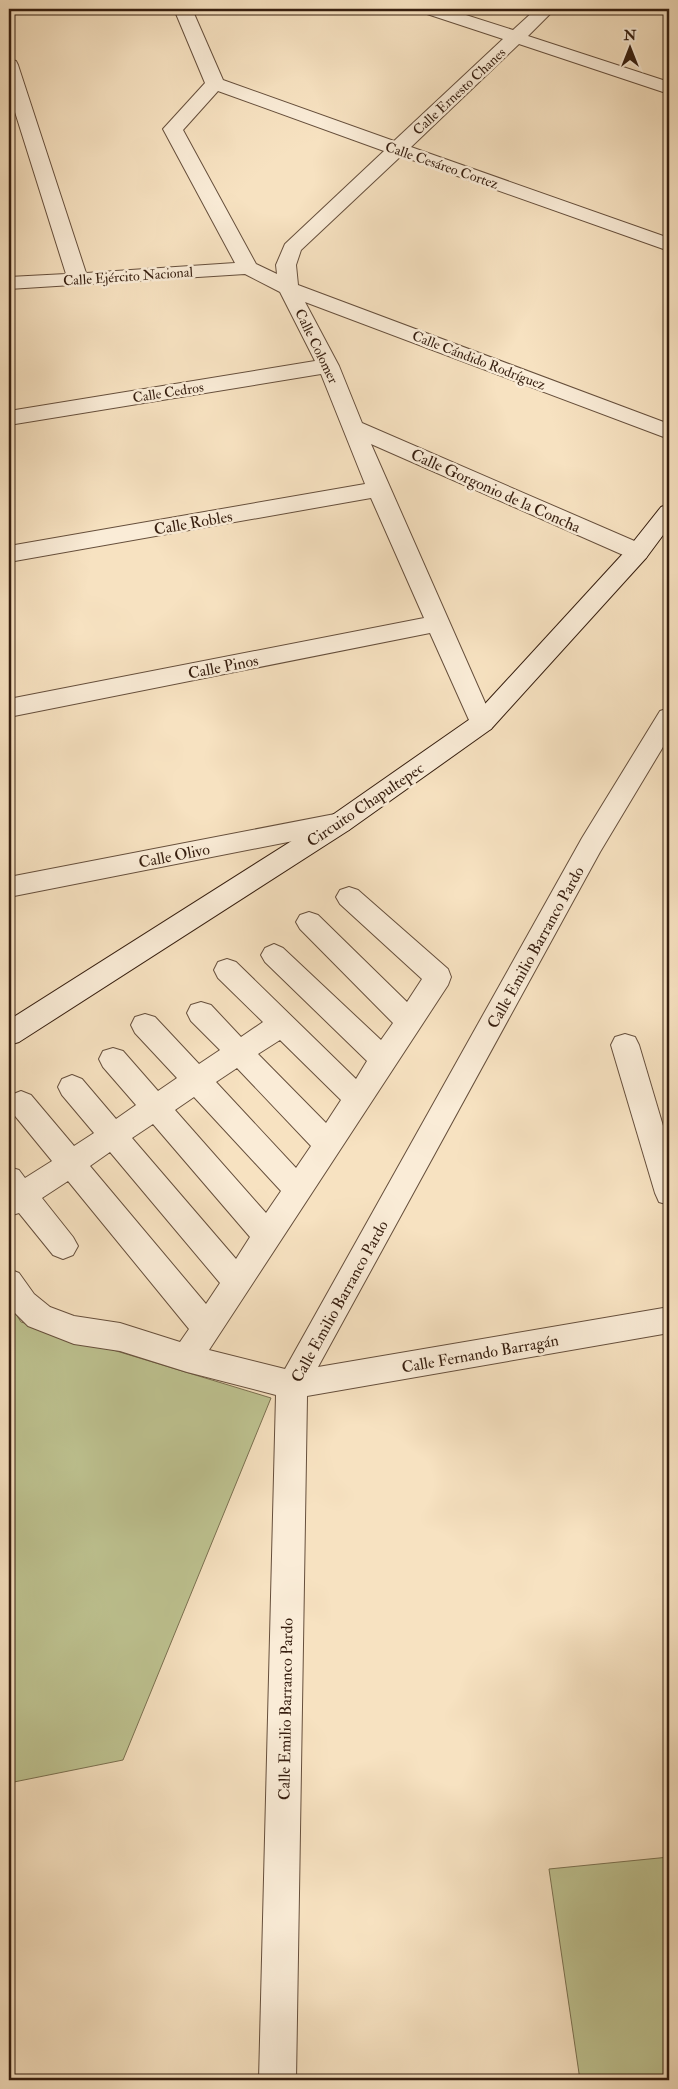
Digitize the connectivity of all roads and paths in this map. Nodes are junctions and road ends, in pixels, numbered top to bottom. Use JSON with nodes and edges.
{"nodes":[{"id":1,"x":183,"y":9,"type":"edge"},
{"id":2,"x":430,"y":9,"type":"edge"},
{"id":3,"x":546,"y":9,"type":"edge"},
{"id":4,"x":515,"y":38,"type":"junction"},
{"id":5,"x":9,"y":65,"type":"edge"},
{"id":6,"x":215,"y":84,"type":"junction"},
{"id":7,"x":669,"y":88,"type":"edge"},
{"id":8,"x":397,"y":150,"type":"junction"},
{"id":9,"x":669,"y":245,"type":"edge"},
{"id":10,"x":248,"y":268,"type":"junction"},
{"id":11,"x":78,"y":280,"type":"junction"},
{"id":12,"x":9,"y":283,"type":"edge"},
{"id":13,"x":288,"y":288,"type":"junction"},
{"id":14,"x":328,"y":366,"type":"junction"},
{"id":15,"x":9,"y":418,"type":"edge"},
{"id":16,"x":354,"y":428,"type":"junction"},
{"id":17,"x":669,"y":432,"type":"edge"},
{"id":18,"x":378,"y":489,"type":"junction"},
{"id":19,"x":669,"y":512,"type":"edge"},
{"id":20,"x":638,"y":552,"type":"junction"},
{"id":21,"x":9,"y":554,"type":"edge"},
{"id":22,"x":436,"y":624,"type":"junction"},
{"id":23,"x":9,"y":708,"type":"edge"},
{"id":24,"x":669,"y":717,"type":"edge"},
{"id":25,"x":482,"y":723,"type":"junction"},
{"id":26,"x":340,"y":823,"type":"junction"},
{"id":27,"x":9,"y":887,"type":"edge"},
{"id":28,"x":349,"y":897,"type":"dead end"},
{"id":29,"x":309,"y":922,"type":"dead end"},
{"id":30,"x":274,"y":955,"type":"dead end"},
{"id":31,"x":227,"y":970,"type":"dead end"},
{"id":32,"x":201,"y":1013,"type":"dead end"},
{"id":33,"x":409,"y":1022,"type":"junction"},
{"id":34,"x":282,"y":1024,"type":"junction"},
{"id":35,"x":145,"y":1025,"type":"dead end"},
{"id":36,"x":9,"y":1034,"type":"edge"},
{"id":37,"x":625,"y":1045,"type":"dead end"},
{"id":38,"x":239,"y":1052,"type":"junction"},
{"id":39,"x":113,"y":1059,"type":"dead end"},
{"id":40,"x":384,"y":1060,"type":"junction"},
{"id":41,"x":197,"y":1080,"type":"junction"},
{"id":42,"x":72,"y":1087,"type":"dead end"},
{"id":43,"x":358,"y":1099,"type":"junction"},
{"id":44,"x":21,"y":1103,"type":"dead end"},
{"id":45,"x":155,"y":1107,"type":"junction"},
{"id":46,"x":113,"y":1135,"type":"junction"},
{"id":47,"x":328,"y":1144,"type":"junction"},
{"id":48,"x":71,"y":1163,"type":"junction"},
{"id":49,"x":298,"y":1190,"type":"junction"},
{"id":50,"x":13,"y":1193,"type":"edge"},
{"id":51,"x":669,"y":1193,"type":"edge"},
{"id":52,"x":268,"y":1236,"type":"junction"},
{"id":53,"x":63,"y":1246,"type":"dead end"},
{"id":54,"x":9,"y":1282,"type":"edge"},
{"id":55,"x":237,"y":1282,"type":"junction"},
{"id":56,"x":669,"y":1320,"type":"edge"},
{"id":57,"x":207,"y":1328,"type":"junction"},
{"id":58,"x":187,"y":1358,"type":"junction"},
{"id":59,"x":292,"y":1385,"type":"junction"},
{"id":60,"x":277,"y":2080,"type":"edge"}],
"edges":[{"from":1,"to":6,"type":"street"},
{"from":2,"to":4,"type":"street"},
{"from":3,"to":4,"type":"street","name":"Calle Ernesto Chanes"},
{"from":4,"to":7,"type":"street"},
{"from":4,"to":8,"type":"street","name":"Calle Ernesto Chanes"},
{"from":5,"to":11,"type":"street"},
{"from":6,"to":8,"type":"street","name":"Calle Cesáreo Cortez"},
{"from":6,"to":10,"type":"street"},
{"from":8,"to":9,"type":"street","name":"Calle Cesáreo Cortez"},
{"from":8,"to":13,"type":"street","name":"Calle Ernesto Chanes"},
{"from":10,"to":11,"type":"street","name":"Calle Ejército Nacional"},
{"from":10,"to":13,"type":"street"},
{"from":11,"to":12,"type":"street","name":"Calle Ejército Nacional"},
{"from":13,"to":14,"type":"street","name":"Calle Colomer"},
{"from":13,"to":17,"type":"street","name":"Calle Cándido Rodríguez"},
{"from":14,"to":15,"type":"street","name":"Calle Cedros"},
{"from":14,"to":16,"type":"street","name":"Calle Colomer"},
{"from":16,"to":18,"type":"street","name":"Calle Colomer"},
{"from":16,"to":20,"type":"street","name":"Calle Gorgonio de la Concha"},
{"from":18,"to":21,"type":"street","name":"Calle Robles"},
{"from":18,"to":22,"type":"street","name":"Calle Colomer"},
{"from":19,"to":20,"type":"street","name":"Circuito Chapultepec"},
{"from":20,"to":25,"type":"street","name":"Circuito Chapultepec"},
{"from":22,"to":23,"type":"street","name":"Calle Pinos"},
{"from":22,"to":25,"type":"street","name":"Calle Colomer"},
{"from":24,"to":59,"type":"street","name":"Calle Emilio Barranco Pardo"},
{"from":25,"to":26,"type":"street","name":"Circuito Chapultepec"},
{"from":26,"to":27,"type":"street","name":"Calle Olivo"},
{"from":26,"to":36,"type":"street","name":"Circuito Chapultepec"},
{"from":28,"to":33,"type":"street"},
{"from":29,"to":33,"type":"street"},
{"from":30,"to":40,"type":"street"},
{"from":31,"to":34,"type":"street"},
{"from":32,"to":38,"type":"street"},
{"from":33,"to":40,"type":"street"},
{"from":34,"to":38,"type":"street"},
{"from":34,"to":43,"type":"street"},
{"from":35,"to":41,"type":"street"},
{"from":37,"to":51,"type":"street"},
{"from":38,"to":41,"type":"street"},
{"from":38,"to":47,"type":"street"},
{"from":39,"to":45,"type":"street"},
{"from":40,"to":43,"type":"street"},
{"from":41,"to":45,"type":"street"},
{"from":41,"to":49,"type":"street"},
{"from":42,"to":46,"type":"street"},
{"from":43,"to":47,"type":"street"},
{"from":44,"to":48,"type":"street"},
{"from":45,"to":46,"type":"street"},
{"from":45,"to":52,"type":"street"},
{"from":46,"to":48,"type":"street"},
{"from":46,"to":55,"type":"street"},
{"from":47,"to":49,"type":"street"},
{"from":48,"to":50,"type":"street"},
{"from":48,"to":57,"type":"street"},
{"from":49,"to":52,"type":"street"},
{"from":50,"to":53,"type":"street"},
{"from":52,"to":55,"type":"street"},
{"from":54,"to":58,"type":"street"},
{"from":55,"to":57,"type":"street"},
{"from":56,"to":59,"type":"street","name":"Calle Fernando Barragán"},
{"from":57,"to":58,"type":"street"},
{"from":58,"to":59,"type":"street"},
{"from":59,"to":60,"type":"street","name":"Calle Emilio Barranco Pardo"}]}
